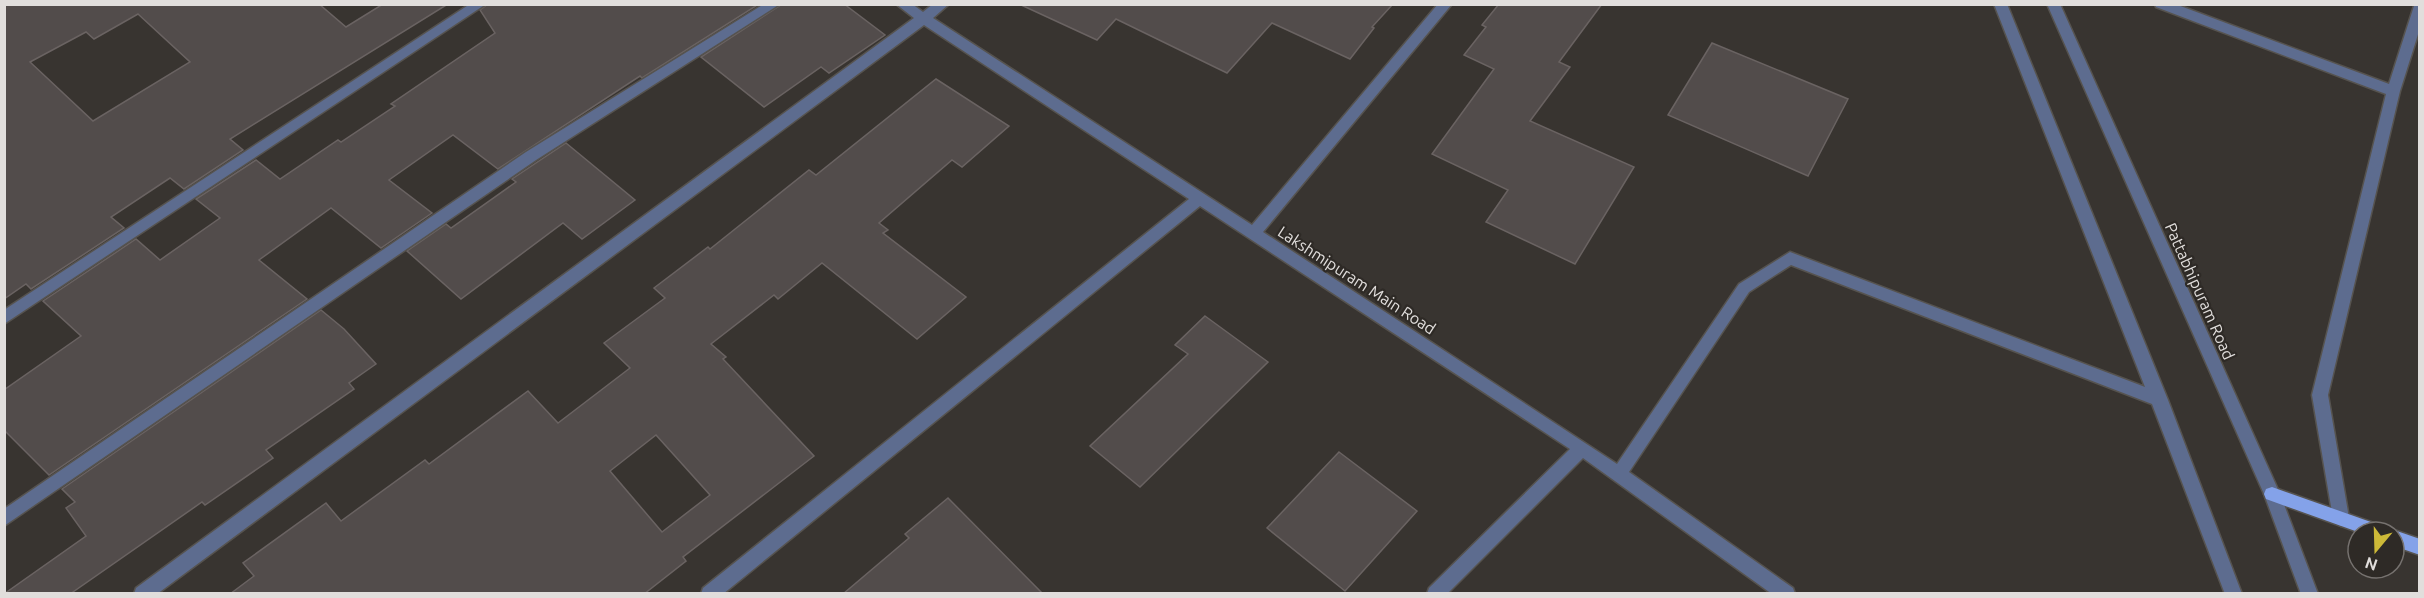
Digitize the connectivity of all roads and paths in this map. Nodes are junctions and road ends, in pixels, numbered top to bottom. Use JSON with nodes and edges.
{"nodes":[{"id":1,"x":480,"y":4,"type":"edge"},
{"id":2,"x":774,"y":4,"type":"edge"},
{"id":3,"x":902,"y":4,"type":"edge"},
{"id":4,"x":943,"y":4,"type":"edge"},
{"id":5,"x":1446,"y":4,"type":"edge"},
{"id":6,"x":2000,"y":4,"type":"edge"},
{"id":7,"x":2053,"y":4,"type":"edge"},
{"id":8,"x":2161,"y":4,"type":"edge"},
{"id":9,"x":2420,"y":6,"type":"edge"},
{"id":10,"x":924,"y":20,"type":"junction"},
{"id":11,"x":2393,"y":90,"type":"junction"},
{"id":12,"x":1199,"y":198,"type":"junction"},
{"id":13,"x":1254,"y":233,"type":"junction"},
{"id":14,"x":4,"y":318,"type":"edge"},
{"id":15,"x":2160,"y":400,"type":"junction"},
{"id":16,"x":1582,"y":448,"type":"junction"},
{"id":17,"x":1619,"y":474,"type":"junction"},
{"id":18,"x":2272,"y":494,"type":"junction"},
{"id":19,"x":2341,"y":518,"type":"junction"},
{"id":20,"x":4,"y":519,"type":"edge"},
{"id":21,"x":2346,"y":520,"type":"edge"},
{"id":22,"x":142,"y":594,"type":"edge"},
{"id":23,"x":709,"y":594,"type":"edge"},
{"id":24,"x":1435,"y":594,"type":"edge"},
{"id":25,"x":1787,"y":594,"type":"edge"},
{"id":26,"x":2234,"y":594,"type":"edge"},
{"id":27,"x":2310,"y":594,"type":"edge"}],
"edges":[{"from":1,"to":14,"type":"street"},
{"from":2,"to":20,"type":"street"},
{"from":3,"to":10,"type":"street","name":"Lakshmipuram Main Road"},
{"from":4,"to":10,"type":"street"},
{"from":5,"to":13,"type":"street"},
{"from":6,"to":15,"type":"street"},
{"from":7,"to":18,"type":"street","name":"Pattabhipuram Road"},
{"from":8,"to":11,"type":"street"},
{"from":9,"to":11,"type":"street"},
{"from":10,"to":12,"type":"street","name":"Lakshmipuram Main Road"},
{"from":10,"to":22,"type":"street"},
{"from":11,"to":19,"type":"street"},
{"from":12,"to":13,"type":"street","name":"Lakshmipuram Main Road"},
{"from":12,"to":23,"type":"street"},
{"from":13,"to":16,"type":"street","name":"Lakshmipuram Main Road"},
{"from":15,"to":17,"type":"street"},
{"from":15,"to":26,"type":"street"},
{"from":16,"to":17,"type":"street","name":"Lakshmipuram Main Road"},
{"from":16,"to":24,"type":"street"},
{"from":17,"to":25,"type":"street","name":"Lakshmipuram Main Road"},
{"from":18,"to":19,"type":"main road"},
{"from":18,"to":27,"type":"street","name":"Pattabhipuram Road"},
{"from":19,"to":21,"type":"main road"}]}
